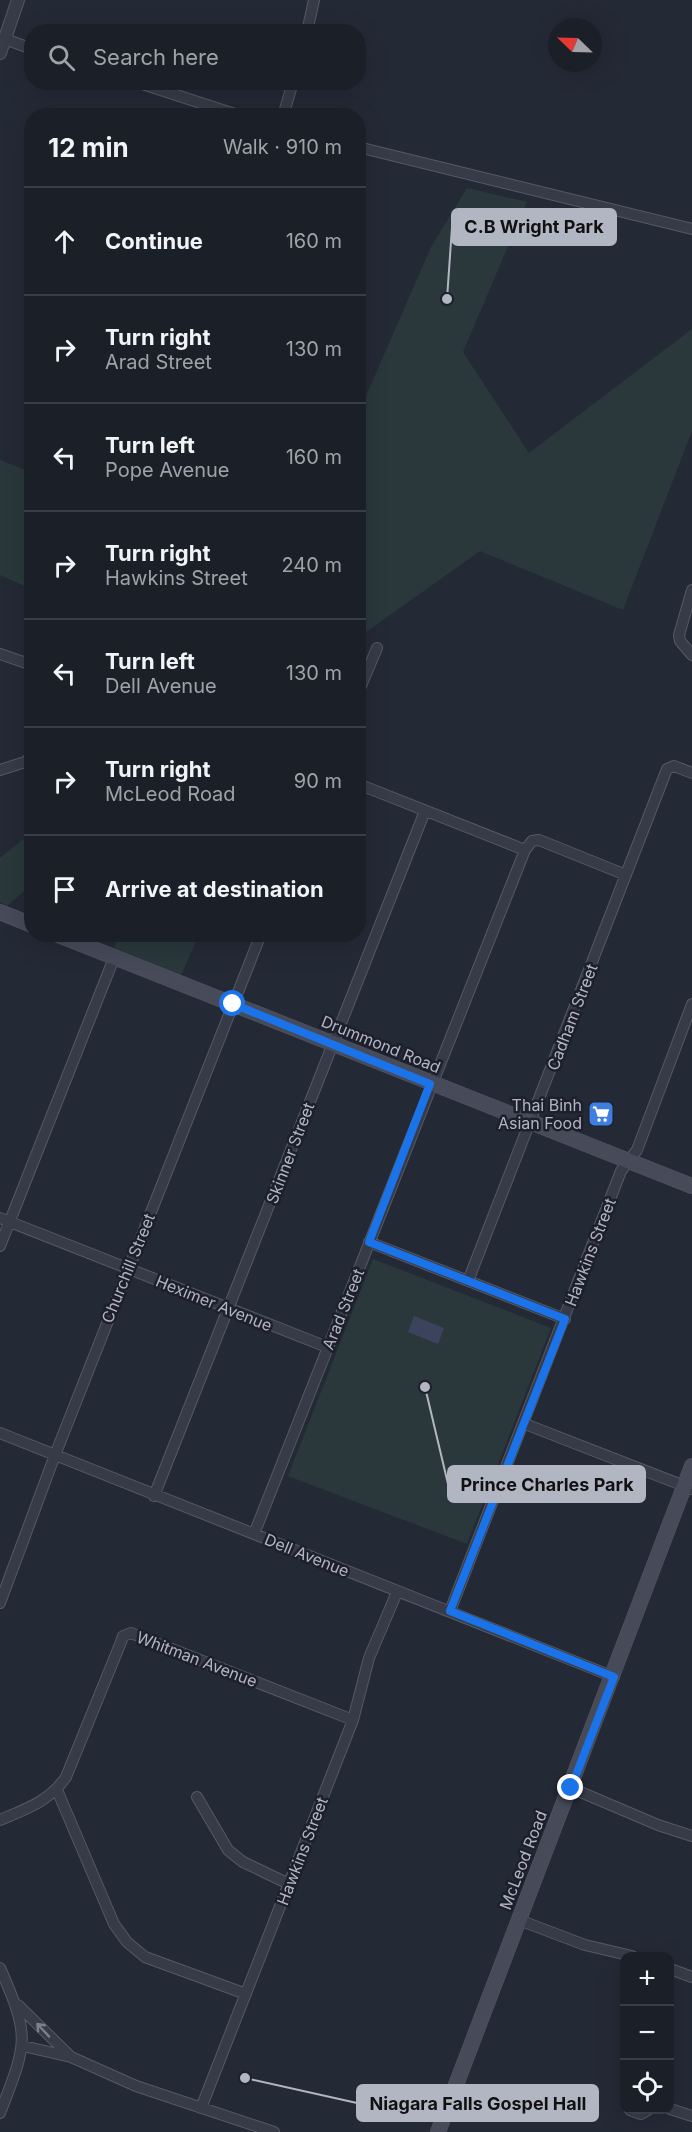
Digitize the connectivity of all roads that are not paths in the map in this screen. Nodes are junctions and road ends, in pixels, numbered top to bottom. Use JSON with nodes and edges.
{"nodes":[{"id":1,"x":18,"y":0,"type":"edge"},
{"id":2,"x":314,"y":0,"type":"edge"},
{"id":3,"x":309,"y":24,"type":"edge"},
{"id":4,"x":5,"y":39,"type":"junction"},
{"id":5,"x":24,"y":45,"type":"edge"},
{"id":6,"x":0,"y":53,"type":"edge"},
{"id":7,"x":161,"y":90,"type":"edge"},
{"id":8,"x":291,"y":90,"type":"edge"},
{"id":9,"x":216,"y":108,"type":"edge"},
{"id":10,"x":285,"y":108,"type":"edge"},
{"id":11,"x":366,"y":149,"type":"edge"},
{"id":12,"x":692,"y":229,"type":"edge"},
{"id":13,"x":692,"y":590,"type":"edge"},
{"id":14,"x":377,"y":648,"type":"dead end"},
{"id":15,"x":0,"y":654,"type":"edge"},
{"id":16,"x":692,"y":655,"type":"edge"},
{"id":17,"x":24,"y":662,"type":"edge"},
{"id":18,"x":366,"y":674,"type":"edge"},
{"id":19,"x":24,"y":760,"type":"edge"},
{"id":20,"x":0,"y":770,"type":"edge"},
{"id":21,"x":688,"y":771,"type":"edge"},
{"id":22,"x":366,"y":787,"type":"edge"},
{"id":23,"x":425,"y":811,"type":"junction"},
{"id":24,"x":525,"y":850,"type":"junction"},
{"id":25,"x":626,"y":875,"type":"junction"},
{"id":26,"x":0,"y":912,"type":"edge"},
{"id":27,"x":24,"y":921,"type":"edge"},
{"id":28,"x":75,"y":942,"type":"edge"},
{"id":29,"x":258,"y":942,"type":"edge"},
{"id":30,"x":114,"y":958,"type":"junction"},
{"id":31,"x":233,"y":1004,"type":"junction"},
{"id":32,"x":692,"y":1004,"type":"edge"},
{"id":33,"x":333,"y":1044,"type":"junction"},
{"id":34,"x":430,"y":1084,"type":"junction"},
{"id":35,"x":531,"y":1124,"type":"junction"},
{"id":36,"x":628,"y":1162,"type":"junction"},
{"id":37,"x":692,"y":1186,"type":"edge"},
{"id":38,"x":5,"y":1220,"type":"edge"},
{"id":39,"x":369,"y":1242,"type":"junction"},
{"id":40,"x":0,"y":1246,"type":"edge"},
{"id":41,"x":128,"y":1268,"type":"junction"},
{"id":42,"x":468,"y":1281,"type":"junction"},
{"id":43,"x":228,"y":1310,"type":"junction"},
{"id":44,"x":565,"y":1319,"type":"junction"},
{"id":45,"x":327,"y":1347,"type":"junction"},
{"id":46,"x":525,"y":1424,"type":"junction"},
{"id":47,"x":0,"y":1433,"type":"edge"},
{"id":48,"x":55,"y":1455,"type":"junction"},
{"id":49,"x":692,"y":1466,"type":"edge"},
{"id":50,"x":688,"y":1487,"type":"edge"},
{"id":51,"x":154,"y":1496,"type":"junction"},
{"id":52,"x":254,"y":1534,"type":"junction"},
{"id":53,"x":397,"y":1592,"type":"junction"},
{"id":54,"x":0,"y":1603,"type":"edge"},
{"id":55,"x":450,"y":1611,"type":"junction"},
{"id":56,"x":614,"y":1677,"type":"junction"},
{"id":57,"x":353,"y":1720,"type":"junction"},
{"id":58,"x":571,"y":1788,"type":"junction"},
{"id":59,"x":57,"y":1790,"type":"junction"},
{"id":60,"x":197,"y":1797,"type":"dead end"},
{"id":61,"x":0,"y":1820,"type":"edge"},
{"id":62,"x":692,"y":1836,"type":"edge"},
{"id":63,"x":289,"y":1884,"type":"junction"},
{"id":64,"x":519,"y":1920,"type":"junction"},
{"id":65,"x":620,"y":1953,"type":"edge"},
{"id":66,"x":0,"y":1968,"type":"edge"},
{"id":67,"x":674,"y":1971,"type":"edge"},
{"id":68,"x":692,"y":1977,"type":"edge"},
{"id":69,"x":246,"y":1994,"type":"junction"},
{"id":70,"x":16,"y":2002,"type":"junction"},
{"id":71,"x":23,"y":2046,"type":"junction"},
{"id":72,"x":71,"y":2057,"type":"junction"},
{"id":73,"x":201,"y":2108,"type":"junction"},
{"id":74,"x":674,"y":2111,"type":"edge"},
{"id":75,"x":0,"y":2113,"type":"edge"},
{"id":76,"x":692,"y":2116,"type":"edge"},
{"id":77,"x":274,"y":2132,"type":"edge"},
{"id":78,"x":438,"y":2132,"type":"edge"}],
"edges":[{"from":1,"to":4,"type":"street"},
{"from":2,"to":3,"type":"street"},
{"from":4,"to":5,"type":"street"},
{"from":4,"to":6,"type":"street"},
{"from":7,"to":9,"type":"street"},
{"from":8,"to":10,"type":"street"},
{"from":11,"to":12,"type":"street"},
{"from":13,"to":16,"type":"street"},
{"from":14,"to":18,"type":"street"},
{"from":15,"to":17,"type":"street"},
{"from":19,"to":20,"type":"street"},
{"from":21,"to":25,"type":"street","name":"Cadham Street"},
{"from":22,"to":23,"type":"street"},
{"from":23,"to":24,"type":"street"},
{"from":23,"to":33,"type":"street","name":"Skinner Street"},
{"from":24,"to":25,"type":"street"},
{"from":24,"to":34,"type":"street","name":"Arad Street"},
{"from":25,"to":35,"type":"street","name":"Cadham Street"},
{"from":26,"to":27,"type":"main road"},
{"from":28,"to":30,"type":"main road","name":"Drummond Road"},
{"from":29,"to":31,"type":"street","name":"Churchill Street"},
{"from":30,"to":31,"type":"main road","name":"Drummond Road"},
{"from":30,"to":38,"type":"street"},
{"from":31,"to":33,"type":"main road","name":"Drummond Road"},
{"from":31,"to":41,"type":"street","name":"Churchill Street"},
{"from":32,"to":36,"type":"street","name":"Hawkins Street"},
{"from":33,"to":34,"type":"main road","name":"Drummond Road"},
{"from":33,"to":43,"type":"street","name":"Skinner Street"},
{"from":34,"to":35,"type":"main road","name":"Drummond Road"},
{"from":34,"to":39,"type":"street","name":"Arad Street"},
{"from":35,"to":36,"type":"main road","name":"Drummond Road"},
{"from":35,"to":42,"type":"street","name":"Cadham Street"},
{"from":36,"to":37,"type":"main road","name":"Drummond Road"},
{"from":36,"to":44,"type":"street","name":"Hawkins Street"},
{"from":38,"to":40,"type":"street"},
{"from":38,"to":41,"type":"street","name":"Heximer Avenue"},
{"from":39,"to":42,"type":"street"},
{"from":39,"to":45,"type":"street","name":"Arad Street"},
{"from":41,"to":43,"type":"street","name":"Heximer Avenue"},
{"from":41,"to":48,"type":"street","name":"Churchill Street"},
{"from":42,"to":44,"type":"street"},
{"from":43,"to":45,"type":"street","name":"Heximer Avenue"},
{"from":43,"to":51,"type":"street","name":"Skinner Street"},
{"from":44,"to":46,"type":"street","name":"Hawkins Street"},
{"from":45,"to":52,"type":"street","name":"Arad Street"},
{"from":46,"to":50,"type":"street"},
{"from":46,"to":55,"type":"street","name":"Hawkins Street"},
{"from":47,"to":48,"type":"street","name":"Dell Avenue"},
{"from":48,"to":51,"type":"street","name":"Dell Avenue"},
{"from":48,"to":54,"type":"street","name":"Churchill Street"},
{"from":49,"to":50,"type":"main road","name":"McLeod Road"},
{"from":50,"to":56,"type":"main road","name":"McLeod Road"},
{"from":51,"to":52,"type":"street","name":"Dell Avenue"},
{"from":52,"to":53,"type":"street","name":"Dell Avenue"},
{"from":53,"to":55,"type":"street","name":"Dell Avenue"},
{"from":53,"to":57,"type":"street","name":"Hawkins Street"},
{"from":55,"to":56,"type":"street","name":"Dell Avenue"},
{"from":56,"to":58,"type":"main road","name":"McLeod Road"},
{"from":57,"to":59,"type":"street","name":"Whitman Avenue"},
{"from":57,"to":63,"type":"street","name":"Hawkins Street"},
{"from":58,"to":62,"type":"street"},
{"from":58,"to":64,"type":"main road","name":"McLeod Road"},
{"from":59,"to":61,"type":"street","name":"Whitman Avenue"},
{"from":59,"to":69,"type":"street"},
{"from":60,"to":63,"type":"street"},
{"from":63,"to":69,"type":"street","name":"Hawkins Street"},
{"from":64,"to":65,"type":"street"},
{"from":64,"to":78,"type":"main road","name":"McLeod Road"},
{"from":66,"to":70,"type":"street"},
{"from":67,"to":68,"type":"street"},
{"from":69,"to":73,"type":"street","name":"Hawkins Street"},
{"from":70,"to":71,"type":"street"},
{"from":72,"to":70,"type":"street","one_way":true},
{"from":71,"to":72,"type":"street"},
{"from":71,"to":75,"type":"street"},
{"from":72,"to":73,"type":"street"},
{"from":73,"to":77,"type":"street"},
{"from":74,"to":76,"type":"street"}]}
